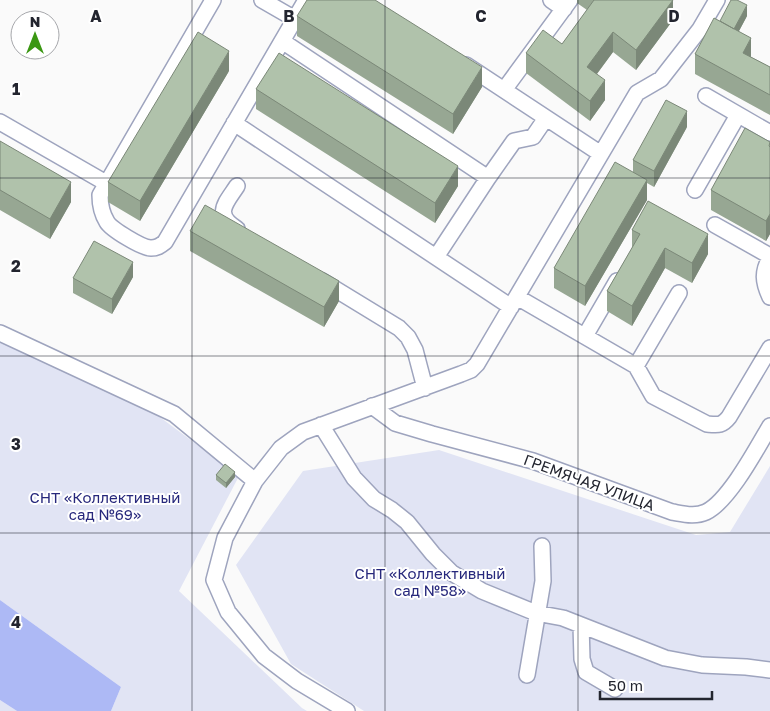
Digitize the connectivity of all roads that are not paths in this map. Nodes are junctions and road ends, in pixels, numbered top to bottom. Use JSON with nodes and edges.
{"nodes":[{"id":1,"x":213,"y":0,"type":"edge"},
{"id":2,"x":262,"y":0,"type":"edge"},
{"id":3,"x":306,"y":0,"type":"edge"},
{"id":4,"x":551,"y":0,"type":"edge"},
{"id":5,"x":717,"y":0,"type":"edge"},
{"id":6,"x":567,"y":4,"type":"edge"},
{"id":7,"x":295,"y":19,"type":"junction"},
{"id":8,"x":282,"y":41,"type":"junction"},
{"id":9,"x":457,"y":58,"type":"edge"},
{"id":10,"x":504,"y":90,"type":"junction"},
{"id":11,"x":706,"y":96,"type":"dead end"},
{"id":12,"x":738,"y":115,"type":"junction"},
{"id":13,"x":546,"y":118,"type":"junction"},
{"id":14,"x":0,"y":122,"type":"edge"},
{"id":15,"x":234,"y":123,"type":"junction"},
{"id":16,"x":770,"y":133,"type":"edge"},
{"id":17,"x":601,"y":154,"type":"junction"},
{"id":18,"x":488,"y":178,"type":"junction"},
{"id":19,"x":106,"y":183,"type":"junction"},
{"id":20,"x":237,"y":186,"type":"dead end"},
{"id":21,"x":695,"y":190,"type":"dead end"},
{"id":22,"x":715,"y":225,"type":"dead end"},
{"id":23,"x":247,"y":235,"type":"edge"},
{"id":24,"x":436,"y":257,"type":"junction"},
{"id":25,"x":770,"y":257,"type":"edge"},
{"id":26,"x":623,"y":271,"type":"edge"},
{"id":27,"x":306,"y":272,"type":"edge"},
{"id":28,"x":679,"y":293,"type":"dead end"},
{"id":29,"x":770,"y":297,"type":"edge"},
{"id":30,"x":514,"y":302,"type":"junction"},
{"id":31,"x":0,"y":333,"type":"edge"},
{"id":32,"x":585,"y":336,"type":"junction"},
{"id":33,"x":770,"y":348,"type":"edge"},
{"id":34,"x":636,"y":366,"type":"junction"},
{"id":35,"x":429,"y":386,"type":"junction"},
{"id":36,"x":372,"y":406,"type":"junction"},
{"id":37,"x":321,"y":425,"type":"junction"},
{"id":38,"x":770,"y":426,"type":"edge"},
{"id":39,"x":255,"y":481,"type":"junction"},
{"id":40,"x":542,"y":546,"type":"dead end"},
{"id":41,"x":536,"y":613,"type":"junction"},
{"id":42,"x":580,"y":625,"type":"junction"},
{"id":43,"x":770,"y":670,"type":"edge"},
{"id":44,"x":527,"y":675,"type":"dead end"},
{"id":45,"x":615,"y":689,"type":"dead end"},
{"id":46,"x":347,"y":711,"type":"edge"}],
"edges":[{"from":1,"to":19,"type":"street"},
{"from":2,"to":7,"type":"street"},
{"from":3,"to":7,"type":"street"},
{"from":4,"to":6,"type":"street"},
{"from":5,"to":17,"type":"street"},
{"from":6,"to":10,"type":"street"},
{"from":7,"to":8,"type":"street"},
{"from":8,"to":15,"type":"street"},
{"from":8,"to":18,"type":"street"},
{"from":9,"to":10,"type":"street"},
{"from":10,"to":13,"type":"street"},
{"from":11,"to":12,"type":"street"},
{"from":12,"to":16,"type":"street"},
{"from":12,"to":21,"type":"street"},
{"from":13,"to":17,"type":"street"},
{"from":13,"to":18,"type":"street"},
{"from":14,"to":19,"type":"street"},
{"from":15,"to":19,"type":"street"},
{"from":15,"to":24,"type":"street"},
{"from":17,"to":30,"type":"street"},
{"from":18,"to":24,"type":"street"},
{"from":20,"to":23,"type":"street"},
{"from":22,"to":25,"type":"street"},
{"from":24,"to":30,"type":"street"},
{"from":25,"to":29,"type":"street"},
{"from":26,"to":32,"type":"street"},
{"from":27,"to":35,"type":"street"},
{"from":28,"to":34,"type":"street"},
{"from":30,"to":32,"type":"street"},
{"from":30,"to":35,"type":"street"},
{"from":31,"to":39,"type":"street"},
{"from":32,"to":34,"type":"street"},
{"from":33,"to":34,"type":"street"},
{"from":35,"to":36,"type":"street"},
{"from":36,"to":37,"type":"street"},
{"from":36,"to":38,"type":"street","name":"ГРЕМЯЧАЯ УЛИЦА"},
{"from":37,"to":39,"type":"street"},
{"from":37,"to":41,"type":"street"},
{"from":39,"to":46,"type":"street"},
{"from":40,"to":41,"type":"street"},
{"from":41,"to":42,"type":"street"},
{"from":41,"to":44,"type":"street"},
{"from":42,"to":43,"type":"street"},
{"from":42,"to":45,"type":"street"}]}
